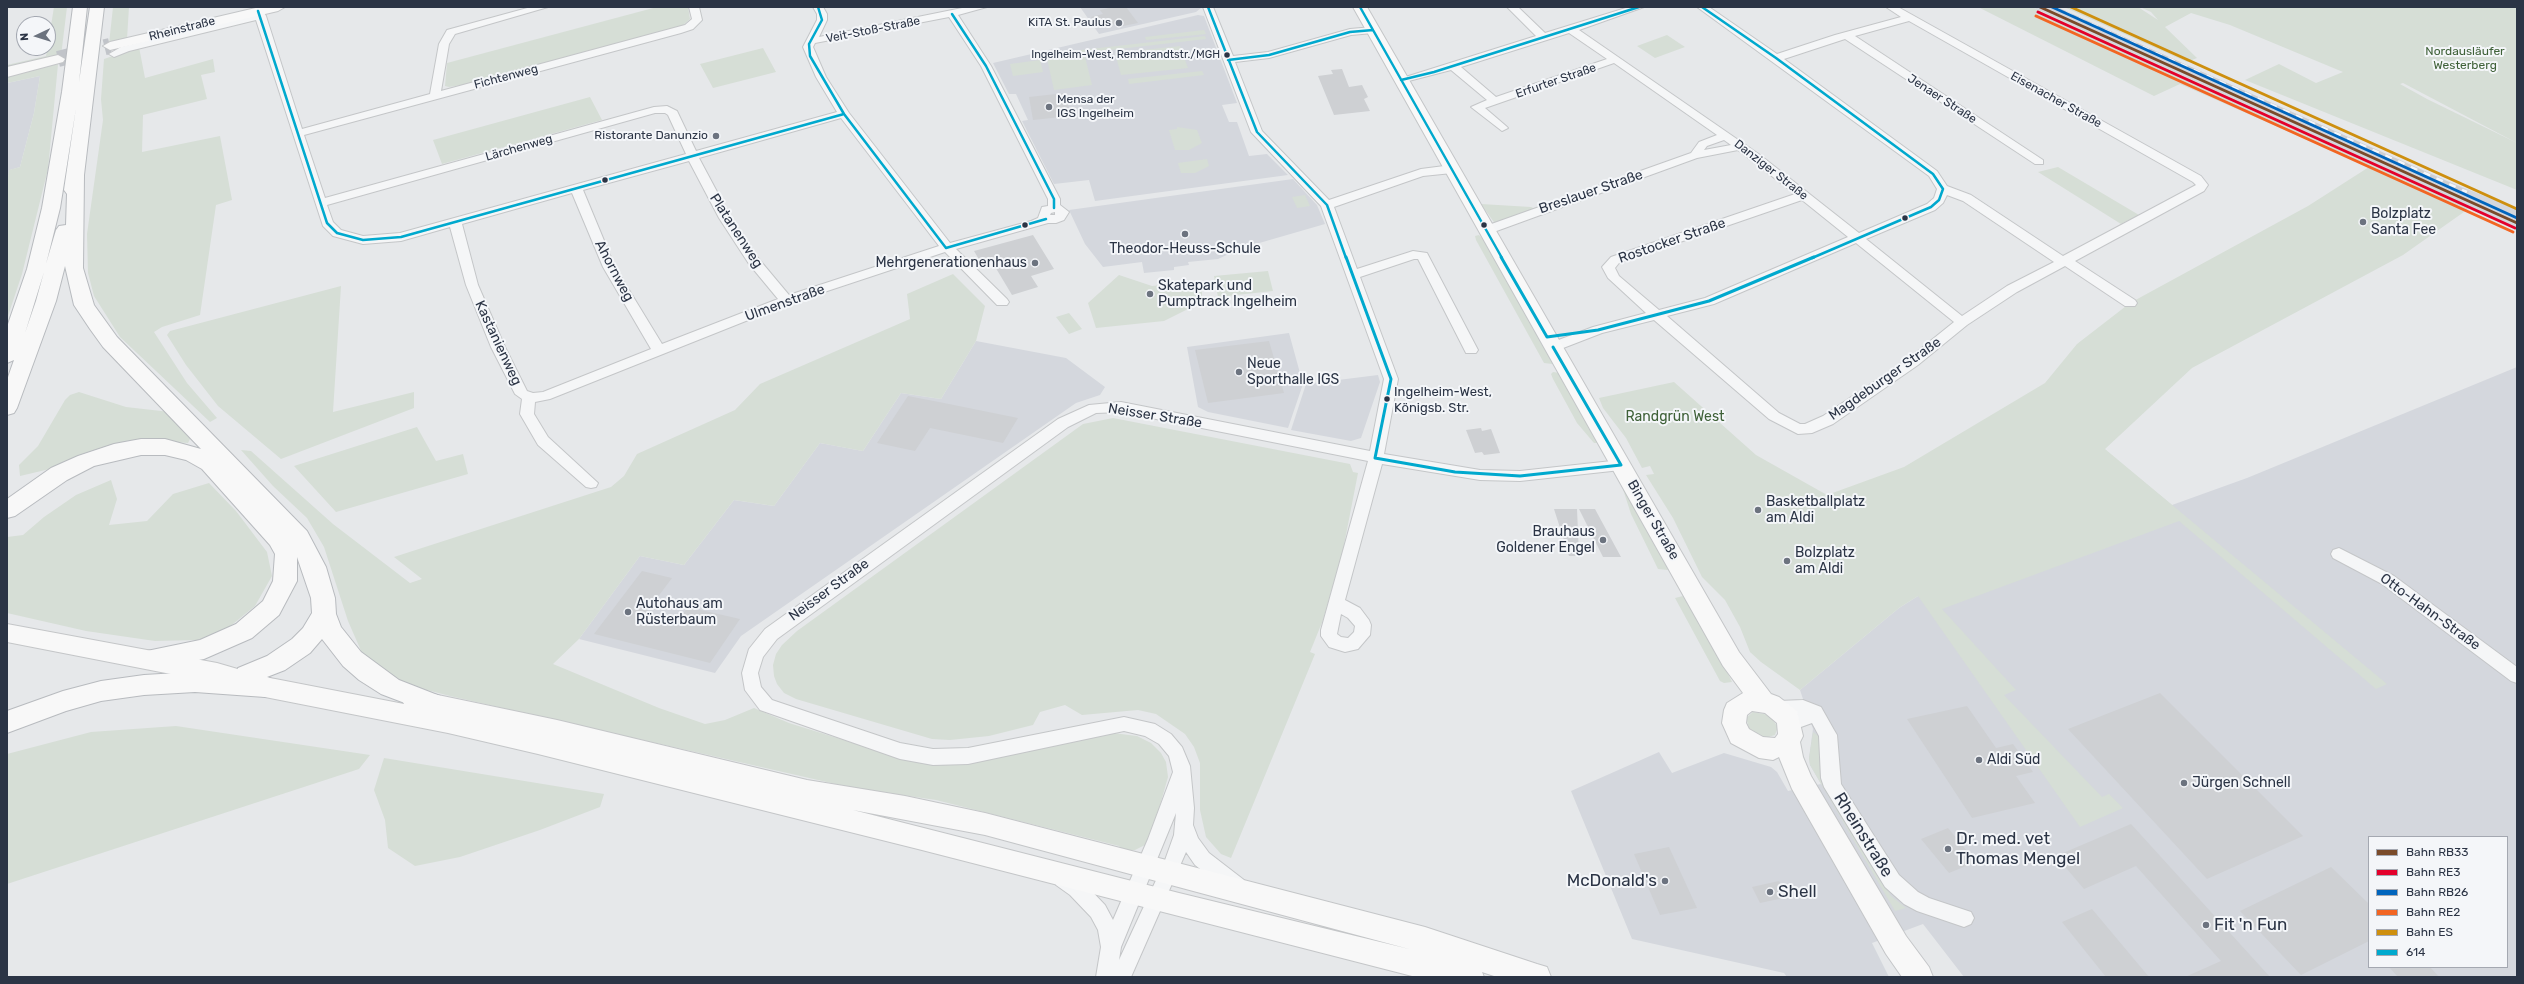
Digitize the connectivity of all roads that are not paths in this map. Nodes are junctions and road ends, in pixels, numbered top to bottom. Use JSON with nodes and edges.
{"nodes":[{"id":1,"x":80,"y":7,"type":"edge"},
{"id":2,"x":97,"y":7,"type":"edge"},
{"id":3,"x":278,"y":7,"type":"edge"},
{"id":4,"x":543,"y":7,"type":"edge"},
{"id":5,"x":694,"y":7,"type":"edge"},
{"id":6,"x":818,"y":7,"type":"edge"},
{"id":7,"x":982,"y":7,"type":"edge"},
{"id":8,"x":1208,"y":7,"type":"edge"},
{"id":9,"x":1360,"y":7,"type":"edge"},
{"id":10,"x":1512,"y":7,"type":"edge"},
{"id":11,"x":1639,"y":7,"type":"edge"},
{"id":12,"x":1702,"y":7,"type":"edge"},
{"id":13,"x":1890,"y":7,"type":"edge"},
{"id":14,"x":260,"y":14,"type":"junction"},
{"id":15,"x":952,"y":14,"type":"junction"},
{"id":16,"x":1909,"y":18,"type":"junction"},
{"id":17,"x":1571,"y":29,"type":"junction"},
{"id":18,"x":1373,"y":30,"type":"junction"},
{"id":19,"x":1846,"y":35,"type":"junction"},
{"id":20,"x":1543,"y":38,"type":"junction"},
{"id":21,"x":810,"y":41,"type":"junction"},
{"id":22,"x":112,"y":50,"type":"tunnel mouth"},
{"id":23,"x":1776,"y":58,"type":"junction"},
{"id":24,"x":58,"y":59,"type":"tunnel mouth"},
{"id":25,"x":1616,"y":59,"type":"junction"},
{"id":26,"x":1228,"y":60,"type":"junction"},
{"id":27,"x":1453,"y":66,"type":"junction"},
{"id":28,"x":7,"y":72,"type":"edge"},
{"id":29,"x":1401,"y":80,"type":"junction"},
{"id":30,"x":435,"y":97,"type":"junction"},
{"id":31,"x":1496,"y":102,"type":"junction"},
{"id":32,"x":844,"y":114,"type":"junction"},
{"id":33,"x":1502,"y":128,"type":"dead end"},
{"id":34,"x":299,"y":133,"type":"junction"},
{"id":35,"x":1726,"y":136,"type":"junction"},
{"id":36,"x":1740,"y":146,"type":"junction"},
{"id":37,"x":1695,"y":154,"type":"junction"},
{"id":38,"x":693,"y":156,"type":"junction"},
{"id":39,"x":2039,"y":162,"type":"dead end"},
{"id":40,"x":1452,"y":169,"type":"junction"},
{"id":41,"x":76,"y":176,"type":"junction"},
{"id":42,"x":2202,"y":185,"type":"joint"},
{"id":43,"x":576,"y":189,"type":"junction"},
{"id":44,"x":1943,"y":189,"type":"junction"},
{"id":45,"x":1804,"y":195,"type":"junction"},
{"id":46,"x":320,"y":203,"type":"junction"},
{"id":47,"x":1327,"y":204,"type":"junction"},
{"id":48,"x":455,"y":222,"type":"junction"},
{"id":49,"x":1486,"y":230,"type":"junction"},
{"id":50,"x":1857,"y":238,"type":"junction"},
{"id":51,"x":946,"y":248,"type":"junction"},
{"id":52,"x":2064,"y":262,"type":"junction"},
{"id":53,"x":1353,"y":275,"type":"junction"},
{"id":54,"x":786,"y":300,"type":"junction"},
{"id":55,"x":1002,"y":302,"type":"dead end"},
{"id":56,"x":2130,"y":303,"type":"dead end"},
{"id":57,"x":1657,"y":315,"type":"junction"},
{"id":58,"x":1962,"y":322,"type":"junction"},
{"id":59,"x":1550,"y":342,"type":"junction"},
{"id":60,"x":659,"y":350,"type":"junction"},
{"id":61,"x":1471,"y":350,"type":"dead end"},
{"id":62,"x":7,"y":356,"type":"edge"},
{"id":63,"x":529,"y":398,"type":"junction"},
{"id":64,"x":7,"y":408,"type":"edge"},
{"id":65,"x":1375,"y":458,"type":"junction"},
{"id":66,"x":1621,"y":465,"type":"junction"},
{"id":67,"x":591,"y":483,"type":"dead end"},
{"id":68,"x":7,"y":510,"type":"edge"},
{"id":69,"x":2339,"y":554,"type":"dead end"},
{"id":70,"x":1336,"y":602,"type":"dead end"},
{"id":71,"x":324,"y":614,"type":"junction"},
{"id":72,"x":7,"y":633,"type":"edge"},
{"id":73,"x":151,"y":659,"type":"junction"},
{"id":74,"x":2517,"y":676,"type":"edge"},
{"id":75,"x":256,"y":681,"type":"junction"},
{"id":76,"x":431,"y":703,"type":"junction"},
{"id":77,"x":7,"y":722,"type":"edge"},
{"id":78,"x":1771,"y":722,"type":"junction"},
{"id":79,"x":1181,"y":772,"type":"junction"},
{"id":80,"x":1184,"y":825,"type":"junction"},
{"id":81,"x":1158,"y":869,"type":"junction"},
{"id":82,"x":1054,"y":873,"type":"junction"},
{"id":83,"x":1248,"y":893,"type":"junction"},
{"id":84,"x":1145,"y":896,"type":"junction"},
{"id":85,"x":1964,"y":918,"type":"dead end"},
{"id":86,"x":1896,"y":945,"type":"junction"},
{"id":87,"x":1111,"y":947,"type":"junction"},
{"id":88,"x":1106,"y":977,"type":"edge"},
{"id":89,"x":1121,"y":977,"type":"edge"},
{"id":90,"x":1470,"y":977,"type":"edge"},
{"id":91,"x":1537,"y":977,"type":"edge"},
{"id":92,"x":1906,"y":977,"type":"edge"},
{"id":93,"x":1919,"y":977,"type":"edge"}],
"edges":[{"from":1,"to":62,"type":"highway"},
{"from":2,"to":41,"type":"highway"},
{"from":3,"to":14,"type":"main road","name":"Rheinstraße"},
{"from":4,"to":30,"type":"street"},
{"from":5,"to":30,"type":"street","name":"Fichtenweg"},
{"from":6,"to":21,"type":"street"},
{"from":7,"to":15,"type":"street","name":"Veit-Stoß-Straße"},
{"from":8,"to":26,"type":"street"},
{"from":9,"to":18,"type":"main road","name":"Binger Straße"},
{"from":10,"to":20,"type":"street"},
{"from":11,"to":17,"type":"street"},
{"from":12,"to":23,"type":"street"},
{"from":13,"to":16,"type":"street","name":"Eisenacher Straße"},
{"from":14,"to":22,"type":"main road","name":"Rheinstraße"},
{"from":14,"to":34,"type":"street"},
{"from":15,"to":21,"type":"street","name":"Veit-Stoß-Straße"},
{"from":15,"to":51,"type":"street","name":"Ulmenstraße"},
{"from":16,"to":19,"type":"street"},
{"from":16,"to":42,"type":"street","name":"Eisenacher Straße"},
{"from":17,"to":20,"type":"street"},
{"from":17,"to":25,"type":"street","name":"Danziger Straße"},
{"from":18,"to":26,"type":"street"},
{"from":18,"to":29,"type":"main road","name":"Binger Straße"},
{"from":19,"to":23,"type":"street"},
{"from":19,"to":39,"type":"street","name":"Jenaer Straße"},
{"from":20,"to":27,"type":"street"},
{"from":21,"to":32,"type":"street"},
{"from":23,"to":44,"type":"street"},
{"from":24,"to":28,"type":"main road"},
{"from":25,"to":31,"type":"street","name":"Erfurter Straße"},
{"from":25,"to":35,"type":"street","name":"Danziger Straße"},
{"from":26,"to":47,"type":"street"},
{"from":27,"to":29,"type":"street"},
{"from":27,"to":31,"type":"street"},
{"from":29,"to":40,"type":"main road","name":"Binger Straße"},
{"from":30,"to":34,"type":"street","name":"Fichtenweg"},
{"from":31,"to":33,"type":"street","name":"Erfurter Straße"},
{"from":32,"to":38,"type":"street"},
{"from":32,"to":51,"type":"street"},
{"from":34,"to":46,"type":"street"},
{"from":35,"to":36,"type":"street","name":"Danziger Straße"},
{"from":35,"to":37,"type":"street","name":"Breslauer Straße"},
{"from":36,"to":37,"type":"street","name":"Breslauer Straße"},
{"from":36,"to":45,"type":"street","name":"Danziger Straße"},
{"from":37,"to":49,"type":"street","name":"Breslauer Straße"},
{"from":38,"to":43,"type":"street"},
{"from":38,"to":46,"type":"street","name":"Lärchenweg"},
{"from":38,"to":54,"type":"street","name":"Platanenweg"},
{"from":40,"to":47,"type":"street"},
{"from":40,"to":49,"type":"main road","name":"Binger Straße"},
{"from":41,"to":64,"type":"highway"},
{"from":41,"to":71,"type":"highway"},
{"from":42,"to":52,"type":"street","name":"Magdeburger Straße"},
{"from":43,"to":48,"type":"street"},
{"from":43,"to":60,"type":"street","name":"Ahornweg"},
{"from":44,"to":50,"type":"street"},
{"from":44,"to":52,"type":"street"},
{"from":45,"to":50,"type":"street","name":"Danziger Straße"},
{"from":45,"to":57,"type":"street","name":"Rostocker Straße"},
{"from":46,"to":48,"type":"street"},
{"from":47,"to":53,"type":"street"},
{"from":48,"to":63,"type":"street","name":"Kastanienweg"},
{"from":49,"to":59,"type":"main road","name":"Binger Straße"},
{"from":50,"to":57,"type":"street"},
{"from":50,"to":58,"type":"street","name":"Danziger Straße"},
{"from":51,"to":54,"type":"street","name":"Ulmenstraße"},
{"from":51,"to":55,"type":"street"},
{"from":52,"to":56,"type":"street"},
{"from":52,"to":58,"type":"street","name":"Magdeburger Straße"},
{"from":53,"to":61,"type":"street"},
{"from":53,"to":65,"type":"street"},
{"from":54,"to":60,"type":"street","name":"Ulmenstraße"},
{"from":57,"to":58,"type":"street","name":"Magdeburger Straße"},
{"from":57,"to":59,"type":"street"},
{"from":59,"to":66,"type":"main road","name":"Binger Straße"},
{"from":60,"to":63,"type":"street","name":"Ulmenstraße"},
{"from":63,"to":67,"type":"street","name":"Kastanienweg"},
{"from":65,"to":66,"type":"street","name":"Neisser Straße"},
{"from":65,"to":70,"type":"street"},
{"from":65,"to":79,"type":"street","name":"Neisser Straße"},
{"from":66,"to":78,"type":"main road","name":"Binger Straße"},
{"from":68,"to":73,"type":"highway"},
{"from":69,"to":74,"type":"street","name":"Otto-Hahn-Straße"},
{"from":71,"to":75,"type":"highway"},
{"from":71,"to":76,"type":"highway"},
{"from":72,"to":73,"type":"main road"},
{"from":73,"to":75,"type":"main road"},
{"from":75,"to":76,"type":"main road"},
{"from":75,"to":77,"type":"highway"},
{"from":75,"to":82,"type":"main road"},
{"from":76,"to":81,"type":"main road"},
{"from":78,"to":85,"type":"street","name":"Rheinstraße"},
{"from":78,"to":86,"type":"main road","name":"Rheinstraße"},
{"from":79,"to":80,"type":"street","name":"Neisser Straße"},
{"from":79,"to":81,"type":"street"},
{"from":80,"to":81,"type":"street"},
{"from":80,"to":83,"type":"street"},
{"from":81,"to":83,"type":"main road"},
{"from":81,"to":84,"type":"street"},
{"from":82,"to":84,"type":"main road"},
{"from":82,"to":87,"type":"street"},
{"from":83,"to":91,"type":"main road"},
{"from":84,"to":87,"type":"street"},
{"from":84,"to":89,"type":"street"},
{"from":84,"to":90,"type":"main road"},
{"from":86,"to":92,"type":"main road","name":"Rheinstraße"},
{"from":86,"to":93,"type":"main road","name":"Rheinstraße"},
{"from":87,"to":88,"type":"street"}]}
